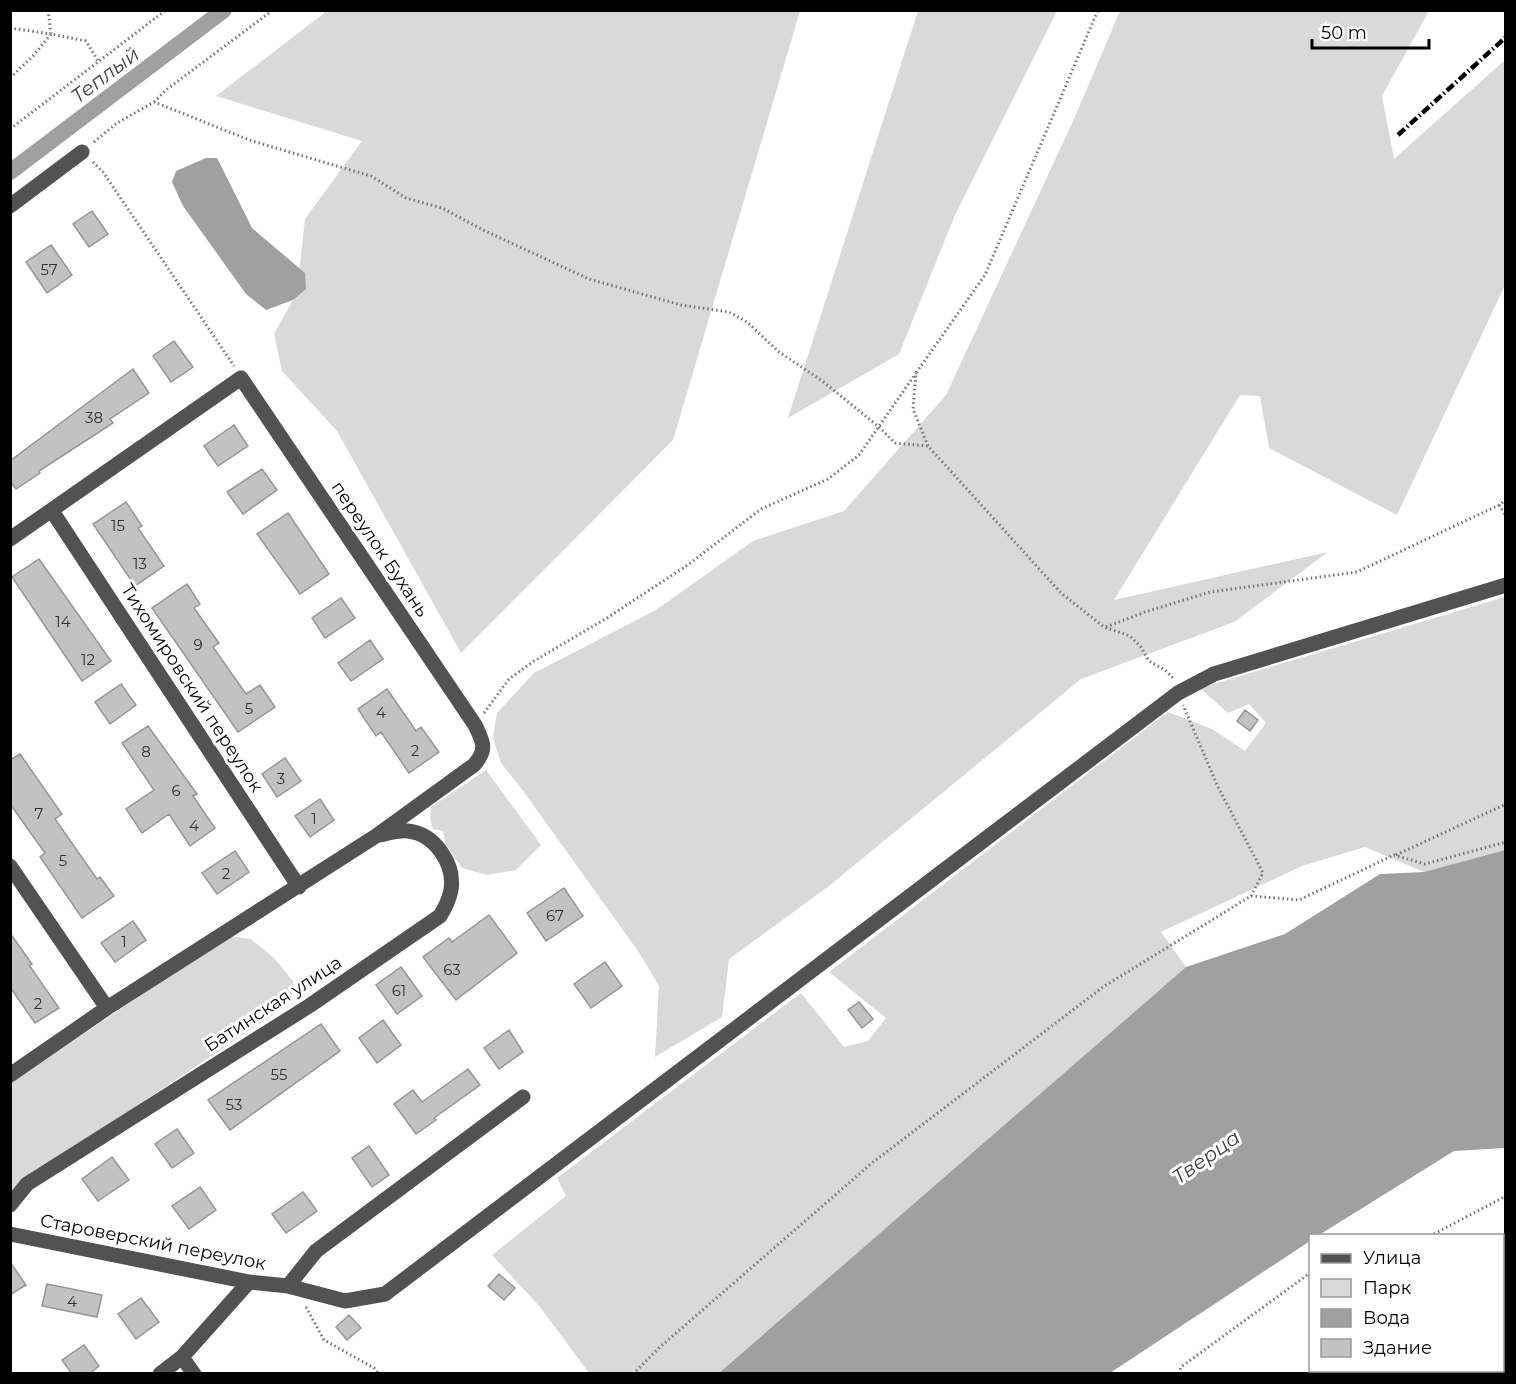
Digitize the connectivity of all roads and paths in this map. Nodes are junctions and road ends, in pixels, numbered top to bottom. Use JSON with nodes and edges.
{"nodes":[{"id":1,"x":48,"y":10,"type":"edge"},
{"id":2,"x":166,"y":10,"type":"edge"},
{"id":3,"x":273,"y":10,"type":"edge"},
{"id":4,"x":1098,"y":10,"type":"edge"},
{"id":5,"x":10,"y":28,"type":"edge"},
{"id":6,"x":51,"y":34,"type":"junction"},
{"id":7,"x":98,"y":61,"type":"junction"},
{"id":8,"x":10,"y":78,"type":"edge"},
{"id":9,"x":154,"y":102,"type":"junction"},
{"id":10,"x":10,"y":129,"type":"edge"},
{"id":11,"x":82,"y":152,"type":"junction"},
{"id":12,"x":10,"y":206,"type":"edge"},
{"id":13,"x":916,"y":373,"type":"junction"},
{"id":14,"x":242,"y":378,"type":"junction"},
{"id":15,"x":879,"y":428,"type":"junction"},
{"id":16,"x":928,"y":446,"type":"junction"},
{"id":17,"x":1506,"y":500,"type":"edge"},
{"id":18,"x":1499,"y":505,"type":"junction"},
{"id":19,"x":52,"y":511,"type":"junction"},
{"id":20,"x":1506,"y":516,"type":"edge"},
{"id":21,"x":10,"y":539,"type":"edge"},
{"id":22,"x":1506,"y":585,"type":"edge"},
{"id":23,"x":1104,"y":627,"type":"junction"},
{"id":24,"x":1180,"y":691,"type":"junction"},
{"id":25,"x":475,"y":724,"type":"junction"},
{"id":26,"x":484,"y":744,"type":"joint"},
{"id":27,"x":1506,"y":804,"type":"edge"},
{"id":28,"x":376,"y":836,"type":"junction"},
{"id":29,"x":1506,"y":842,"type":"edge"},
{"id":30,"x":1394,"y":855,"type":"junction"},
{"id":31,"x":10,"y":866,"type":"edge"},
{"id":32,"x":299,"y":887,"type":"junction"},
{"id":33,"x":1251,"y":896,"type":"junction"},
{"id":34,"x":107,"y":1008,"type":"junction"},
{"id":35,"x":10,"y":1075,"type":"edge"},
{"id":36,"x":523,"y":1098,"type":"dead end"},
{"id":37,"x":1506,"y":1196,"type":"edge"},
{"id":38,"x":10,"y":1205,"type":"edge"},
{"id":39,"x":10,"y":1234,"type":"edge"},
{"id":40,"x":1434,"y":1234,"type":"edge"},
{"id":41,"x":1309,"y":1274,"type":"edge"},
{"id":42,"x":249,"y":1282,"type":"junction"},
{"id":43,"x":292,"y":1288,"type":"junction"},
{"id":44,"x":182,"y":1357,"type":"junction"},
{"id":45,"x":160,"y":1374,"type":"edge"},
{"id":46,"x":194,"y":1374,"type":"edge"},
{"id":47,"x":379,"y":1374,"type":"edge"},
{"id":48,"x":633,"y":1374,"type":"edge"},
{"id":49,"x":1179,"y":1374,"type":"edge"}],
"edges":[{"from":1,"to":6,"type":"path"},
{"from":2,"to":7,"type":"path"},
{"from":3,"to":9,"type":"path"},
{"from":4,"to":13,"type":"path"},
{"from":5,"to":6,"type":"path"},
{"from":6,"to":7,"type":"path"},
{"from":6,"to":8,"type":"path"},
{"from":7,"to":10,"type":"path"},
{"from":9,"to":11,"type":"path"},
{"from":9,"to":15,"type":"path"},
{"from":11,"to":12,"type":"street"},
{"from":11,"to":14,"type":"path"},
{"from":13,"to":15,"type":"path"},
{"from":13,"to":16,"type":"path"},
{"from":14,"to":19,"type":"street"},
{"from":14,"to":25,"type":"street","name":"переулок Бухань"},
{"from":15,"to":16,"type":"path"},
{"from":15,"to":25,"type":"path"},
{"from":16,"to":23,"type":"path"},
{"from":17,"to":18,"type":"path"},
{"from":18,"to":20,"type":"path"},
{"from":18,"to":23,"type":"path"},
{"from":19,"to":21,"type":"street"},
{"from":19,"to":32,"type":"street","name":"Тихомировский переулок"},
{"from":22,"to":24,"type":"street","name":"Староверский переулок"},
{"from":23,"to":24,"type":"path"},
{"from":24,"to":33,"type":"path"},
{"from":24,"to":43,"type":"street","name":"Староверский переулок"},
{"from":25,"to":26,"type":"street","name":"переулок Бухань"},
{"from":26,"to":28,"type":"street","name":"Батинская улица"},
{"from":27,"to":30,"type":"path"},
{"from":28,"to":32,"type":"street","name":"Батинская улица"},
{"from":28,"to":38,"type":"street","name":"Батинская улица"},
{"from":29,"to":30,"type":"path"},
{"from":30,"to":33,"type":"path"},
{"from":31,"to":34,"type":"street"},
{"from":32,"to":34,"type":"street","name":"Батинская улица"},
{"from":33,"to":48,"type":"path"},
{"from":34,"to":35,"type":"street","name":"Батинская улица"},
{"from":36,"to":43,"type":"street"},
{"from":37,"to":40,"type":"path"},
{"from":39,"to":42,"type":"street","name":"Староверский переулок"},
{"from":41,"to":49,"type":"path"},
{"from":42,"to":43,"type":"street","name":"Староверский переулок"},
{"from":42,"to":44,"type":"street"},
{"from":43,"to":47,"type":"path"},
{"from":44,"to":45,"type":"street"},
{"from":44,"to":46,"type":"street"}]}
